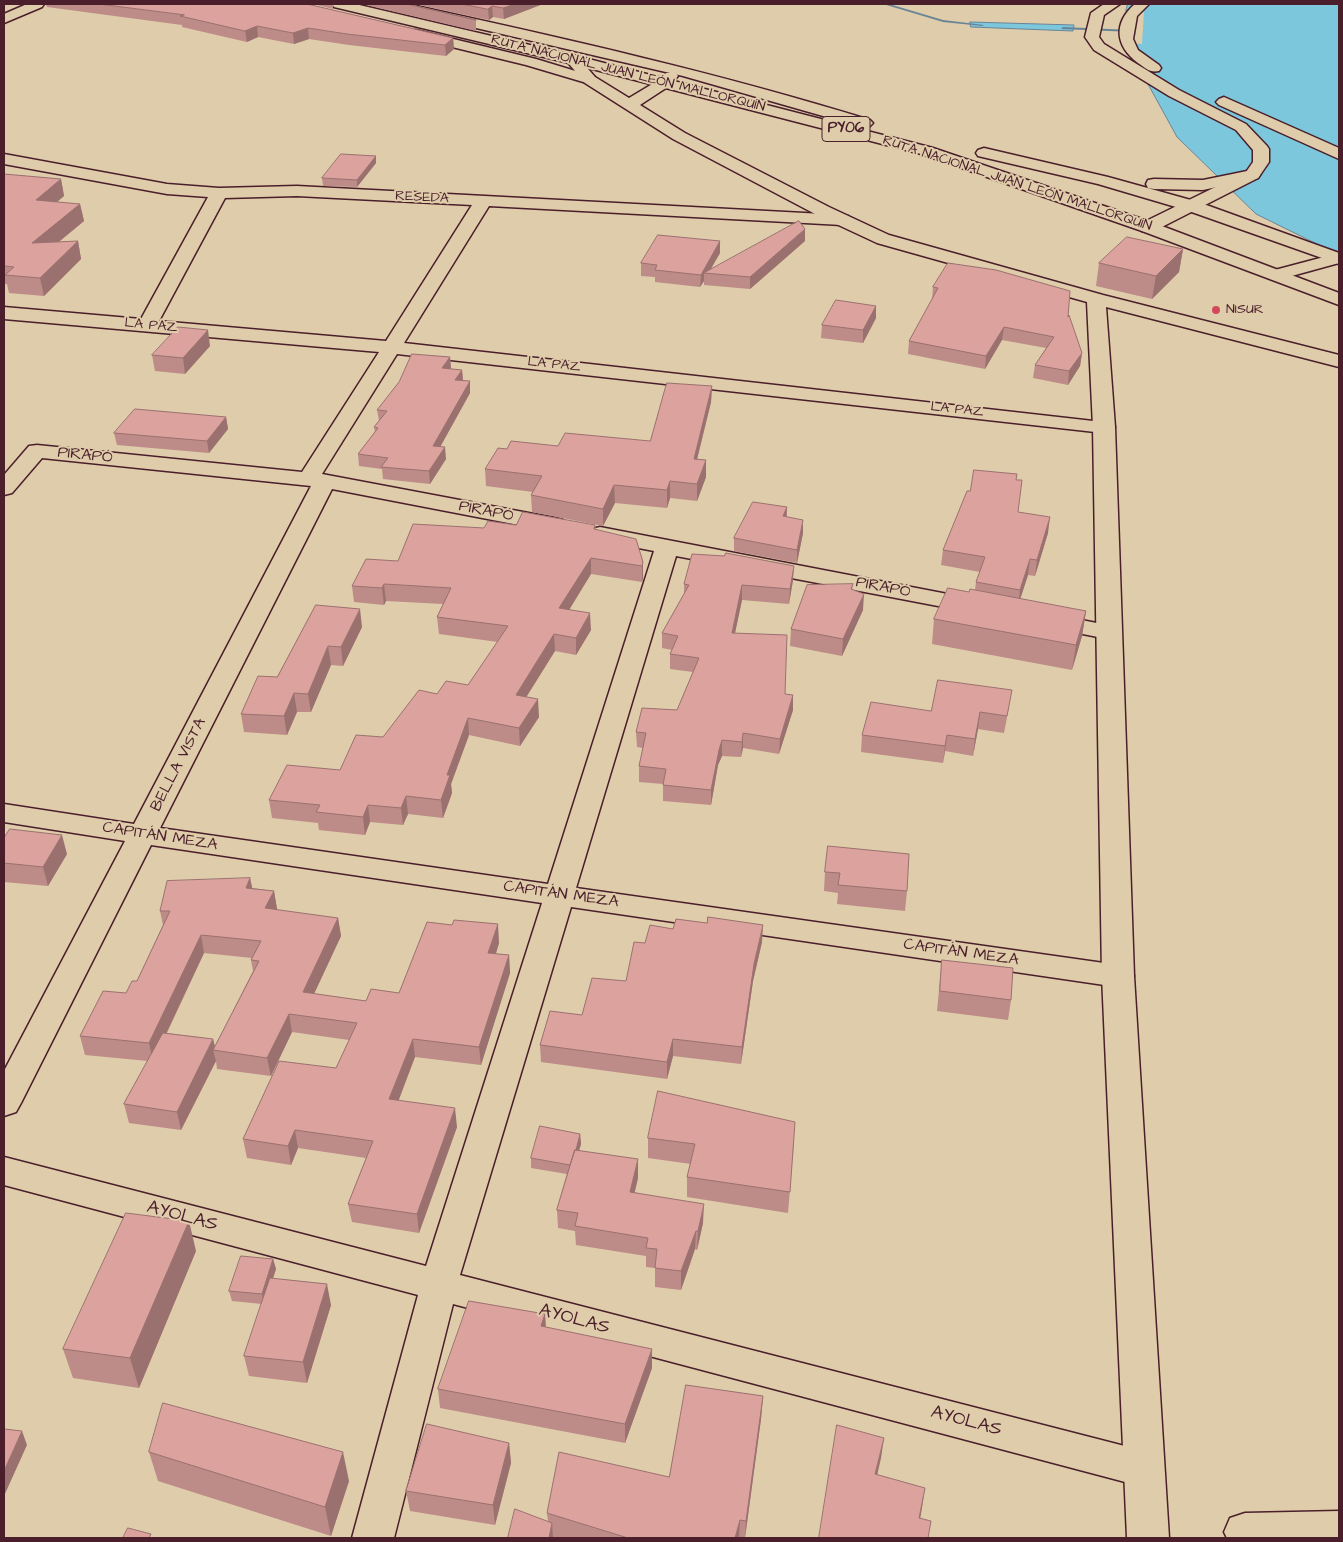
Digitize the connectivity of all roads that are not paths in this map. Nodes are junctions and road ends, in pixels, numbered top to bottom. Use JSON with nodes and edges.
{"nodes":[{"id":1,"x":37,"y":4,"type":"edge"},
{"id":2,"x":365,"y":4,"type":"edge"},
{"id":3,"x":390,"y":4,"type":"edge"},
{"id":4,"x":1113,"y":4,"type":"edge"},
{"id":5,"x":1142,"y":4,"type":"edge"},
{"id":6,"x":334,"y":8,"type":"edge"},
{"id":7,"x":4,"y":18,"type":"edge"},
{"id":8,"x":572,"y":59,"type":"junction"},
{"id":9,"x":590,"y":80,"type":"junction"},
{"id":10,"x":668,"y":80,"type":"junction"},
{"id":11,"x":629,"y":105,"type":"junction"},
{"id":12,"x":865,"y":123,"type":"junction"},
{"id":13,"x":970,"y":149,"type":"junction"},
{"id":14,"x":1339,"y":154,"type":"edge"},
{"id":15,"x":4,"y":159,"type":"edge"},
{"id":16,"x":22,"y":162,"type":"junction"},
{"id":17,"x":1252,"y":175,"type":"junction"},
{"id":18,"x":4,"y":177,"type":"edge"},
{"id":19,"x":220,"y":193,"type":"junction"},
{"id":20,"x":483,"y":202,"type":"junction"},
{"id":21,"x":1192,"y":206,"type":"junction"},
{"id":22,"x":842,"y":220,"type":"junction"},
{"id":23,"x":1148,"y":227,"type":"junction"},
{"id":24,"x":1339,"y":258,"type":"edge"},
{"id":25,"x":1277,"y":275,"type":"junction"},
{"id":26,"x":1096,"y":299,"type":"junction"},
{"id":27,"x":1339,"y":299,"type":"edge"},
{"id":28,"x":4,"y":313,"type":"edge"},
{"id":29,"x":147,"y":326,"type":"junction"},
{"id":30,"x":391,"y":347,"type":"junction"},
{"id":31,"x":1339,"y":361,"type":"edge"},
{"id":32,"x":1104,"y":427,"type":"junction"},
{"id":33,"x":316,"y":480,"type":"junction"},
{"id":34,"x":4,"y":488,"type":"edge"},
{"id":35,"x":668,"y":547,"type":"junction"},
{"id":36,"x":1000,"y":611,"type":"edge"},
{"id":37,"x":1030,"y":617,"type":"edge"},
{"id":38,"x":1108,"y":632,"type":"junction"},
{"id":39,"x":4,"y":813,"type":"edge"},
{"id":40,"x":144,"y":835,"type":"junction"},
{"id":41,"x":559,"y":895,"type":"junction"},
{"id":42,"x":1118,"y":976,"type":"junction"},
{"id":43,"x":4,"y":1103,"type":"edge"},
{"id":44,"x":4,"y":1171,"type":"edge"},
{"id":45,"x":439,"y":1284,"type":"junction"},
{"id":46,"x":1144,"y":1469,"type":"junction"},
{"id":47,"x":1339,"y":1530,"type":"edge"},
{"id":48,"x":1245,"y":1532,"type":"dead end"},
{"id":49,"x":373,"y":1538,"type":"edge"},
{"id":50,"x":1148,"y":1538,"type":"edge"}],
"edges":[{"from":1,"to":7,"type":"main road"},
{"from":2,"to":10,"type":"main road","name":"RUTA NACIONAL JUAN LEÓN MALLORQUÍN","number":"PY06"},
{"from":3,"to":12,"type":"main road"},
{"from":4,"to":17,"type":"main road"},
{"from":5,"to":14,"type":"main road"},
{"from":6,"to":8,"type":"main road","name":"RUTA NACIONAL JUAN LEÓN MALLORQUÍN","number":"PY06"},
{"from":6,"to":9,"type":"main road"},
{"from":8,"to":9,"type":"main road"},
{"from":8,"to":10,"type":"main road","name":"RUTA NACIONAL JUAN LEÓN MALLORQUÍN","number":"PY06"},
{"from":9,"to":11,"type":"main road"},
{"from":10,"to":11,"type":"main road"},
{"from":10,"to":12,"type":"main road","name":"RUTA NACIONAL JUAN LEÓN MALLORQUÍN","number":"PY06"},
{"from":10,"to":23,"type":"main road","name":"RUTA NACIONAL JUAN LEÓN MALLORQUÍN","number":"PY06"},
{"from":11,"to":22,"type":"main road"},
{"from":12,"to":13,"type":"main road","name":"RUTA NACIONAL JUAN LEÓN MALLORQUÍN","number":"PY06"},
{"from":13,"to":17,"type":"main road"},
{"from":13,"to":21,"type":"main road","name":"RUTA NACIONAL JUAN LEÓN MALLORQUÍN","number":"PY06"},
{"from":15,"to":16,"type":"main road","name":"RESEDA"},
{"from":16,"to":18,"type":"main road"},
{"from":16,"to":19,"type":"main road","name":"RESEDA"},
{"from":17,"to":21,"type":"main road"},
{"from":19,"to":20,"type":"main road","name":"RESEDA"},
{"from":19,"to":29,"type":"main road"},
{"from":20,"to":22,"type":"main road","name":"RESEDA"},
{"from":20,"to":30,"type":"main road","name":"BELLA VISTA"},
{"from":21,"to":23,"type":"main road"},
{"from":21,"to":24,"type":"main road","name":"RUTA NACIONAL JUAN LEÓN MALLORQUÍN","number":"PY06"},
{"from":22,"to":26,"type":"main road"},
{"from":23,"to":25,"type":"main road","name":"RUTA NACIONAL JUAN LEÓN MALLORQUÍN","number":"PY06"},
{"from":24,"to":25,"type":"main road"},
{"from":25,"to":27,"type":"main road","name":"RUTA NACIONAL JUAN LEÓN MALLORQUÍN","number":"PY06"},
{"from":26,"to":31,"type":"main road"},
{"from":26,"to":32,"type":"main road"},
{"from":28,"to":29,"type":"main road","name":"LA PAZ"},
{"from":29,"to":30,"type":"main road","name":"LA PAZ"},
{"from":30,"to":32,"type":"main road","name":"LA PAZ"},
{"from":30,"to":33,"type":"main road","name":"BELLA VISTA"},
{"from":32,"to":38,"type":"main road"},
{"from":33,"to":34,"type":"main road","name":"PIRAPÓ"},
{"from":33,"to":35,"type":"main road","name":"PIRAPÓ"},
{"from":33,"to":40,"type":"main road","name":"BELLA VISTA"},
{"from":35,"to":36,"type":"main road","name":"PIRAPÓ"},
{"from":35,"to":41,"type":"main road"},
{"from":37,"to":38,"type":"main road"},
{"from":38,"to":42,"type":"main road"},
{"from":39,"to":40,"type":"main road","name":"CAPITÁN MEZA"},
{"from":40,"to":41,"type":"main road","name":"CAPITÁN MEZA"},
{"from":40,"to":43,"type":"main road","name":"BELLA VISTA"},
{"from":41,"to":42,"type":"main road","name":"CAPITÁN MEZA"},
{"from":41,"to":45,"type":"main road"},
{"from":42,"to":46,"type":"main road"},
{"from":44,"to":45,"type":"main road","name":"AYOLAS"},
{"from":45,"to":46,"type":"main road","name":"AYOLAS"},
{"from":45,"to":49,"type":"main road"},
{"from":46,"to":50,"type":"main road"},
{"from":47,"to":48,"type":"main road"}]}
